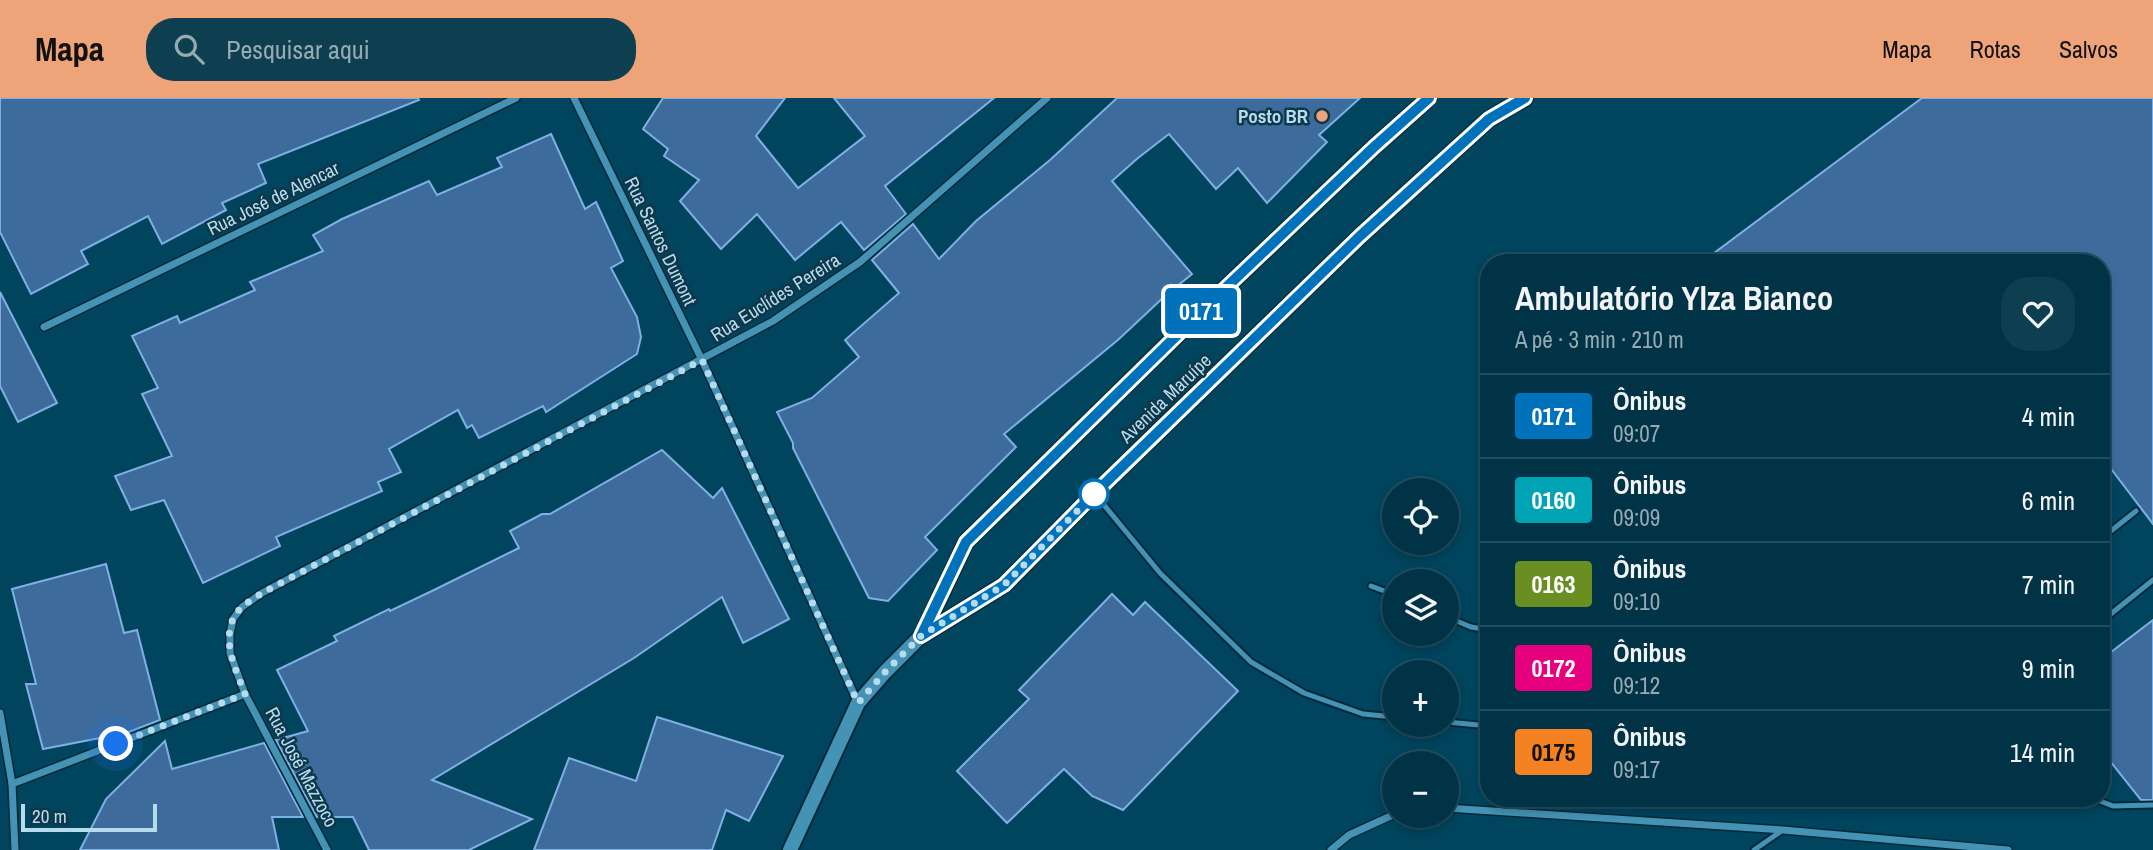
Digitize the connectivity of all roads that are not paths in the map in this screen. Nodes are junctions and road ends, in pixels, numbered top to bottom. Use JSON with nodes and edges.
{"nodes":[{"id":1,"x":516,"y":98,"type":"edge"},
{"id":2,"x":573,"y":98,"type":"edge"},
{"id":3,"x":1047,"y":98,"type":"edge"},
{"id":4,"x":1429,"y":98,"type":"edge"},
{"id":5,"x":1525,"y":98,"type":"edge"},
{"id":6,"x":44,"y":327,"type":"dead end"},
{"id":7,"x":702,"y":360,"type":"junction"},
{"id":8,"x":1095,"y":493,"type":"junction"},
{"id":9,"x":2136,"y":511,"type":"dead end"},
{"id":10,"x":2110,"y":532,"type":"edge"},
{"id":11,"x":2153,"y":580,"type":"edge"},
{"id":12,"x":1371,"y":586,"type":"dead end"},
{"id":13,"x":1382,"y":590,"type":"edge"},
{"id":14,"x":2110,"y":615,"type":"edge"},
{"id":15,"x":233,"y":619,"type":"joint"},
{"id":16,"x":1459,"y":622,"type":"edge"},
{"id":17,"x":1480,"y":628,"type":"edge"},
{"id":18,"x":921,"y":636,"type":"junction"},
{"id":19,"x":245,"y":694,"type":"junction"},
{"id":20,"x":858,"y":703,"type":"junction"},
{"id":21,"x":0,"y":713,"type":"edge"},
{"id":22,"x":1382,"y":716,"type":"edge"},
{"id":23,"x":1459,"y":723,"type":"edge"},
{"id":24,"x":1480,"y":725,"type":"edge"},
{"id":25,"x":12,"y":784,"type":"junction"},
{"id":26,"x":2110,"y":805,"type":"edge"},
{"id":27,"x":2153,"y":805,"type":"edge"},
{"id":28,"x":1459,"y":809,"type":"edge"},
{"id":29,"x":1382,"y":820,"type":"edge"},
{"id":30,"x":1783,"y":830,"type":"junction"},
{"id":31,"x":15,"y":850,"type":"edge"},
{"id":32,"x":327,"y":850,"type":"edge"},
{"id":33,"x":790,"y":850,"type":"edge"},
{"id":34,"x":1331,"y":850,"type":"edge"},
{"id":35,"x":1754,"y":850,"type":"edge"},
{"id":36,"x":2008,"y":850,"type":"edge"}],
"edges":[{"from":1,"to":6,"type":"street","name":"Rua José de Alencar"},
{"from":2,"to":7,"type":"street","name":"Rua Santos Dumont"},
{"from":3,"to":7,"type":"street","name":"Rua Euclídes Pereira"},
{"from":4,"to":18,"type":"main road","name":"Avenida Maruípe"},
{"from":5,"to":8,"type":"main road","name":"Avenida Maruípe"},
{"from":7,"to":15,"type":"street","name":"Rua Euclídes Pereira"},
{"from":7,"to":20,"type":"street","name":"Rua Santos Dumont"},
{"from":8,"to":18,"type":"main road","name":"Avenida Maruípe"},
{"from":8,"to":22,"type":"lane"},
{"from":9,"to":10,"type":"lane"},
{"from":11,"to":14,"type":"lane"},
{"from":12,"to":13,"type":"lane"},
{"from":15,"to":19,"type":"street","name":"Rua José Mazzoco"},
{"from":16,"to":17,"type":"lane"},
{"from":18,"to":20,"type":"main road","name":"Avenida Maruípe"},
{"from":19,"to":25,"type":"street"},
{"from":19,"to":32,"type":"street","name":"Rua José Mazzoco"},
{"from":20,"to":33,"type":"main road","name":"Avenida Maruípe"},
{"from":21,"to":25,"type":"street"},
{"from":23,"to":24,"type":"lane"},
{"from":25,"to":31,"type":"street"},
{"from":26,"to":27,"type":"lane"},
{"from":28,"to":30,"type":"street"},
{"from":29,"to":34,"type":"street"},
{"from":30,"to":35,"type":"lane"},
{"from":30,"to":36,"type":"street"}]}
